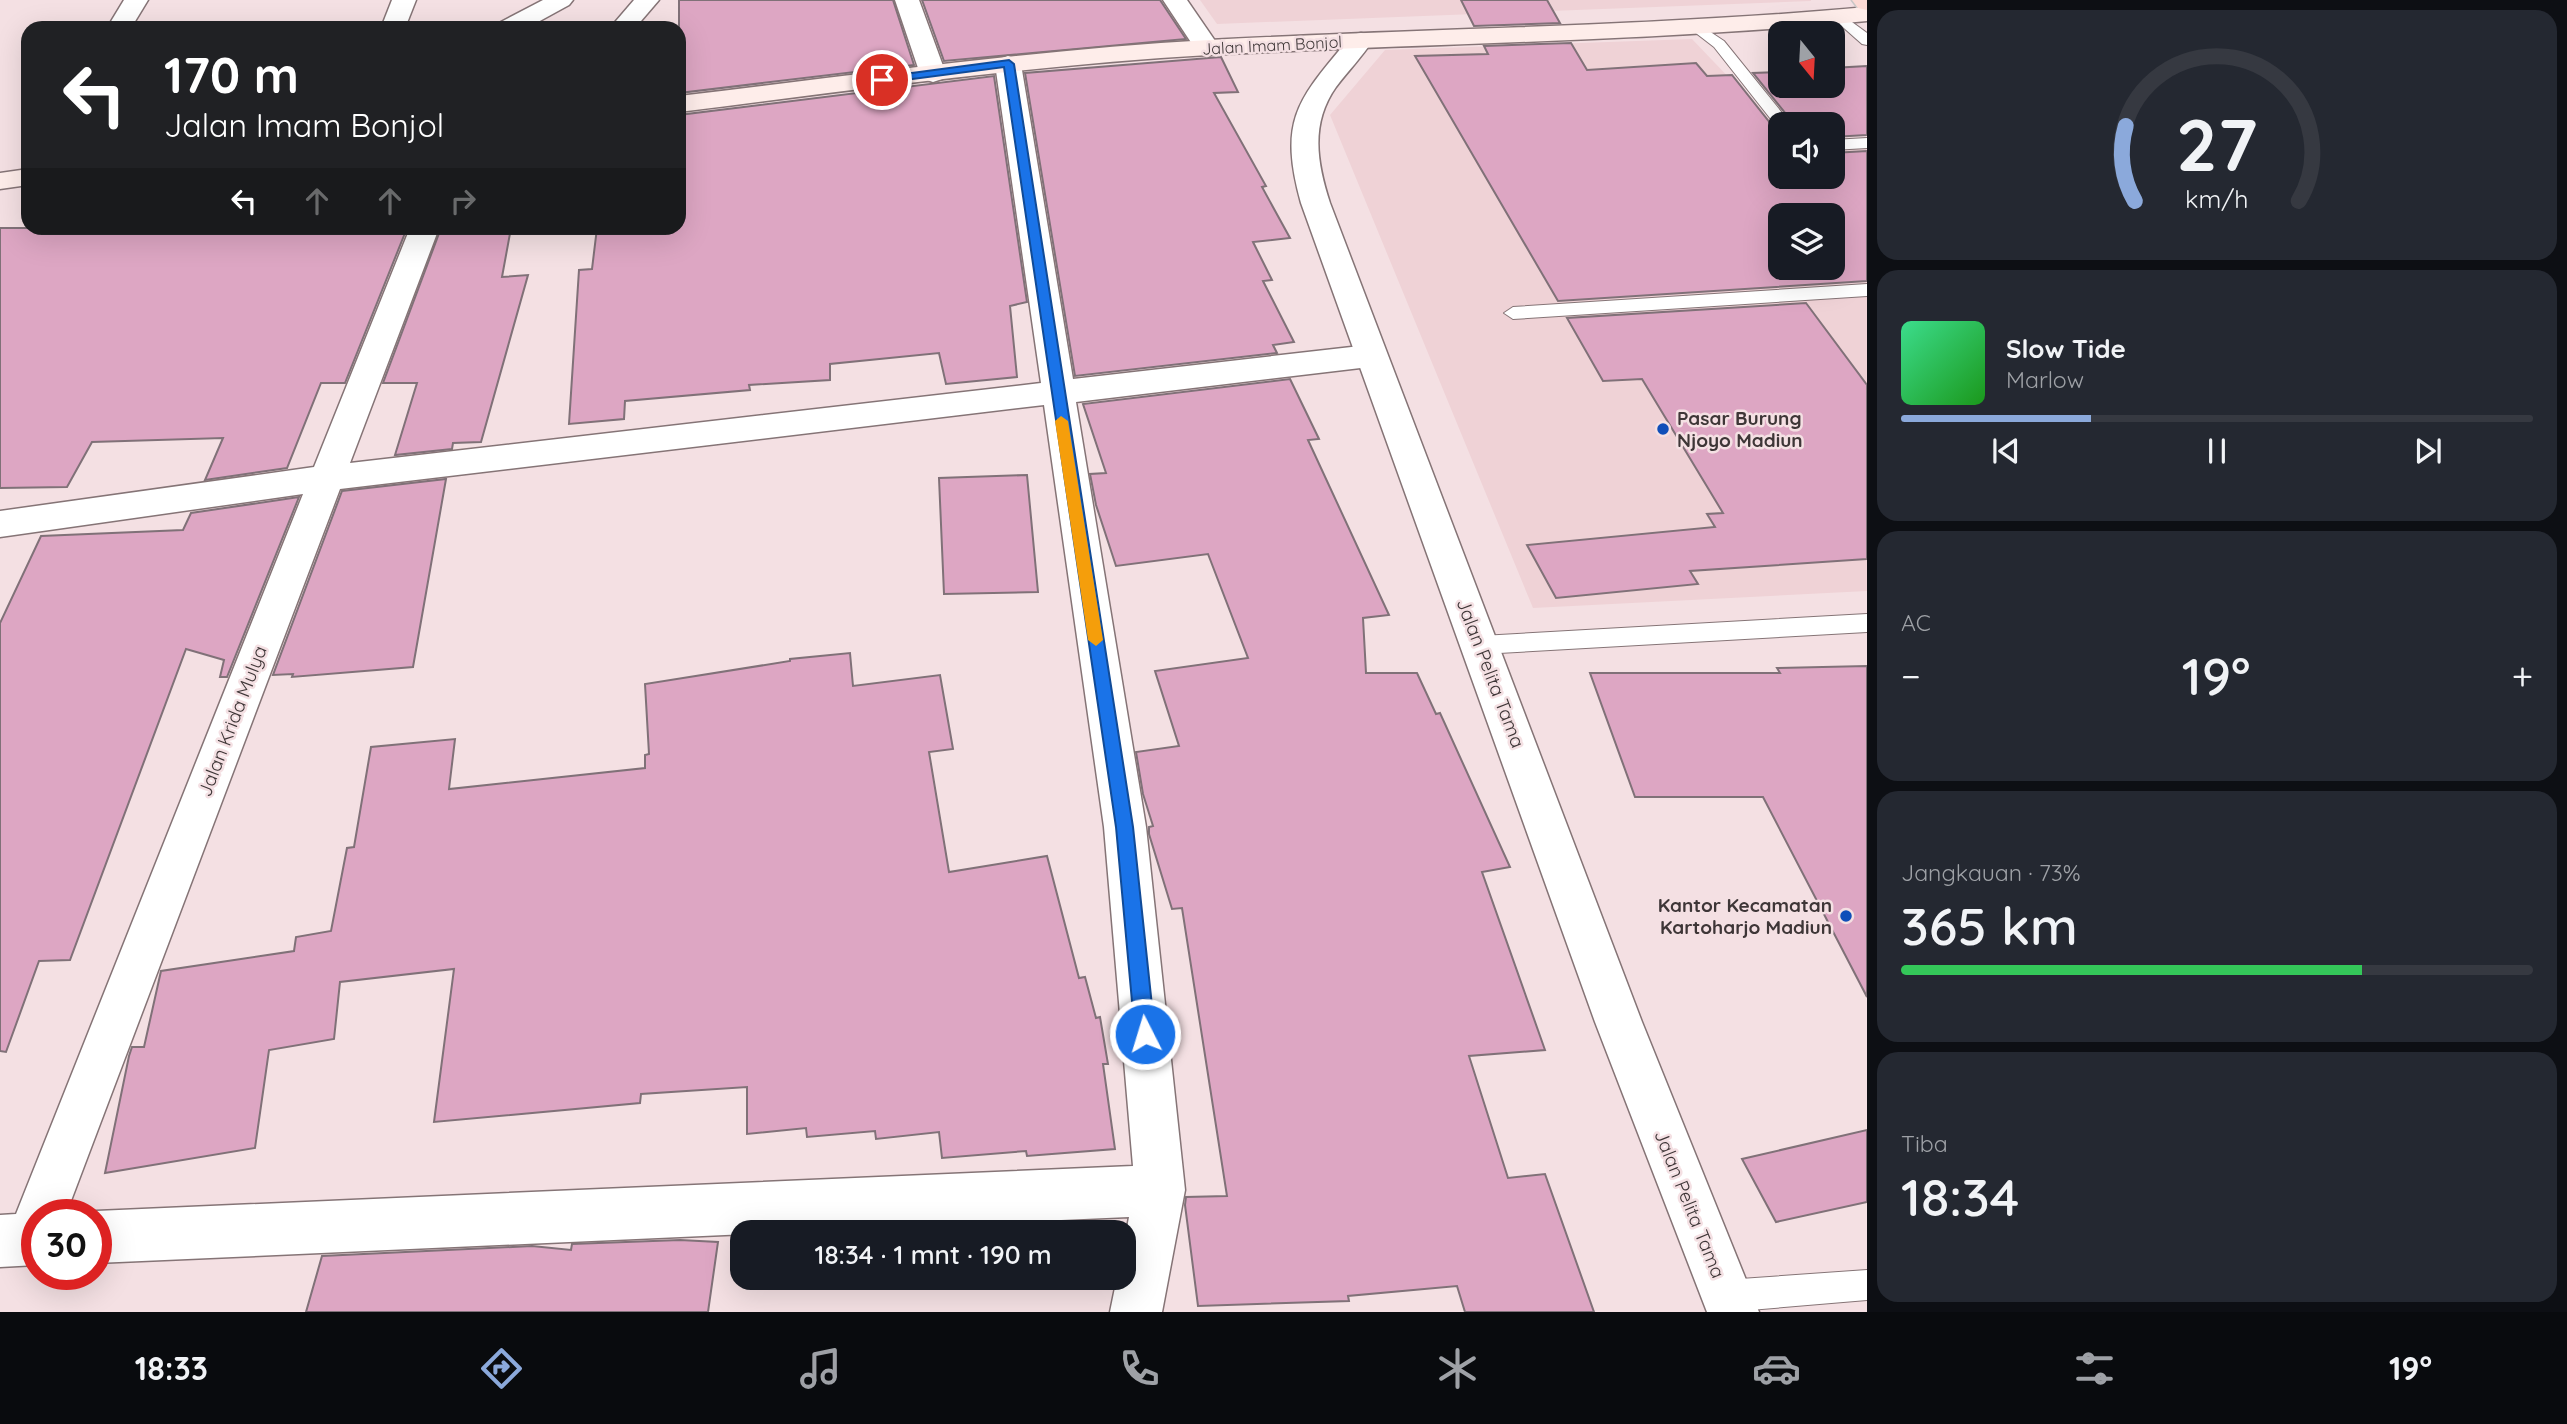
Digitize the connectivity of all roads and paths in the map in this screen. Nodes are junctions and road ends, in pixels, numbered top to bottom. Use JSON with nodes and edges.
{"nodes":[{"id":1,"x":136,"y":0,"type":"edge"},
{"id":2,"x":404,"y":0,"type":"edge"},
{"id":3,"x":561,"y":0,"type":"edge"},
{"id":4,"x":648,"y":0,"type":"edge"},
{"id":5,"x":907,"y":0,"type":"edge"},
{"id":6,"x":1175,"y":0,"type":"edge"},
{"id":7,"x":1867,"y":15,"type":"edge"},
{"id":8,"x":1842,"y":18,"type":"junction"},
{"id":9,"x":123,"y":21,"type":"edge"},
{"id":10,"x":396,"y":21,"type":"edge"},
{"id":11,"x":521,"y":21,"type":"edge"},
{"id":12,"x":628,"y":21,"type":"edge"},
{"id":13,"x":1696,"y":27,"type":"junction"},
{"id":14,"x":1361,"y":40,"type":"junction"},
{"id":15,"x":1867,"y":41,"type":"edge"},
{"id":16,"x":1207,"y":48,"type":"junction"},
{"id":17,"x":1009,"y":64,"type":"junction"},
{"id":18,"x":933,"y":74,"type":"junction"},
{"id":19,"x":686,"y":103,"type":"edge"},
{"id":20,"x":1773,"y":112,"type":"edge"},
{"id":21,"x":1867,"y":143,"type":"edge"},
{"id":22,"x":1845,"y":144,"type":"edge"},
{"id":23,"x":21,"y":178,"type":"edge"},
{"id":24,"x":0,"y":181,"type":"edge"},
{"id":25,"x":421,"y":235,"type":"edge"},
{"id":26,"x":1867,"y":290,"type":"edge"},
{"id":27,"x":1513,"y":313,"type":"dead end"},
{"id":28,"x":1369,"y":356,"type":"junction"},
{"id":29,"x":1057,"y":393,"type":"junction"},
{"id":30,"x":326,"y":478,"type":"junction"},
{"id":31,"x":0,"y":524,"type":"edge"},
{"id":32,"x":1867,"y":623,"type":"edge"},
{"id":33,"x":1481,"y":645,"type":"junction"},
{"id":34,"x":1160,"y":1190,"type":"junction"},
{"id":35,"x":42,"y":1199,"type":"edge"},
{"id":36,"x":112,"y":1236,"type":"edge"},
{"id":37,"x":1867,"y":1285,"type":"edge"},
{"id":38,"x":1730,"y":1304,"type":"edge"},
{"id":39,"x":1136,"y":1312,"type":"edge"}],
"edges":[{"from":1,"to":9,"type":"street"},
{"from":2,"to":10,"type":"street"},
{"from":3,"to":11,"type":"street"},
{"from":4,"to":12,"type":"street"},
{"from":5,"to":18,"type":"street"},
{"from":6,"to":16,"type":"street"},
{"from":7,"to":8,"type":"main road","name":"Jalan Imam Bonjol"},
{"from":8,"to":13,"type":"main road","name":"Jalan Imam Bonjol"},
{"from":8,"to":15,"type":"lane"},
{"from":13,"to":14,"type":"main road","name":"Jalan Imam Bonjol"},
{"from":13,"to":20,"type":"lane"},
{"from":14,"to":16,"type":"main road","name":"Jalan Imam Bonjol"},
{"from":14,"to":28,"type":"street","name":"Jalan Pelita Tama"},
{"from":16,"to":17,"type":"main road","name":"Jalan Imam Bonjol"},
{"from":17,"to":18,"type":"main road","name":"Jalan Imam Bonjol"},
{"from":17,"to":29,"type":"street"},
{"from":18,"to":19,"type":"main road","name":"Jalan Imam Bonjol"},
{"from":21,"to":22,"type":"lane"},
{"from":23,"to":24,"type":"main road"},
{"from":25,"to":30,"type":"street","name":"Jalan Krida Mulya"},
{"from":26,"to":27,"type":"lane"},
{"from":28,"to":29,"type":"street"},
{"from":28,"to":33,"type":"street","name":"Jalan Pelita Tama"},
{"from":29,"to":30,"type":"street"},
{"from":29,"to":34,"type":"street"},
{"from":30,"to":31,"type":"street"},
{"from":30,"to":35,"type":"street","name":"Jalan Krida Mulya"},
{"from":32,"to":33,"type":"lane"},
{"from":33,"to":38,"type":"street","name":"Jalan Pelita Tama"},
{"from":34,"to":36,"type":"street"},
{"from":34,"to":39,"type":"street"},
{"from":37,"to":38,"type":"lane"}]}
